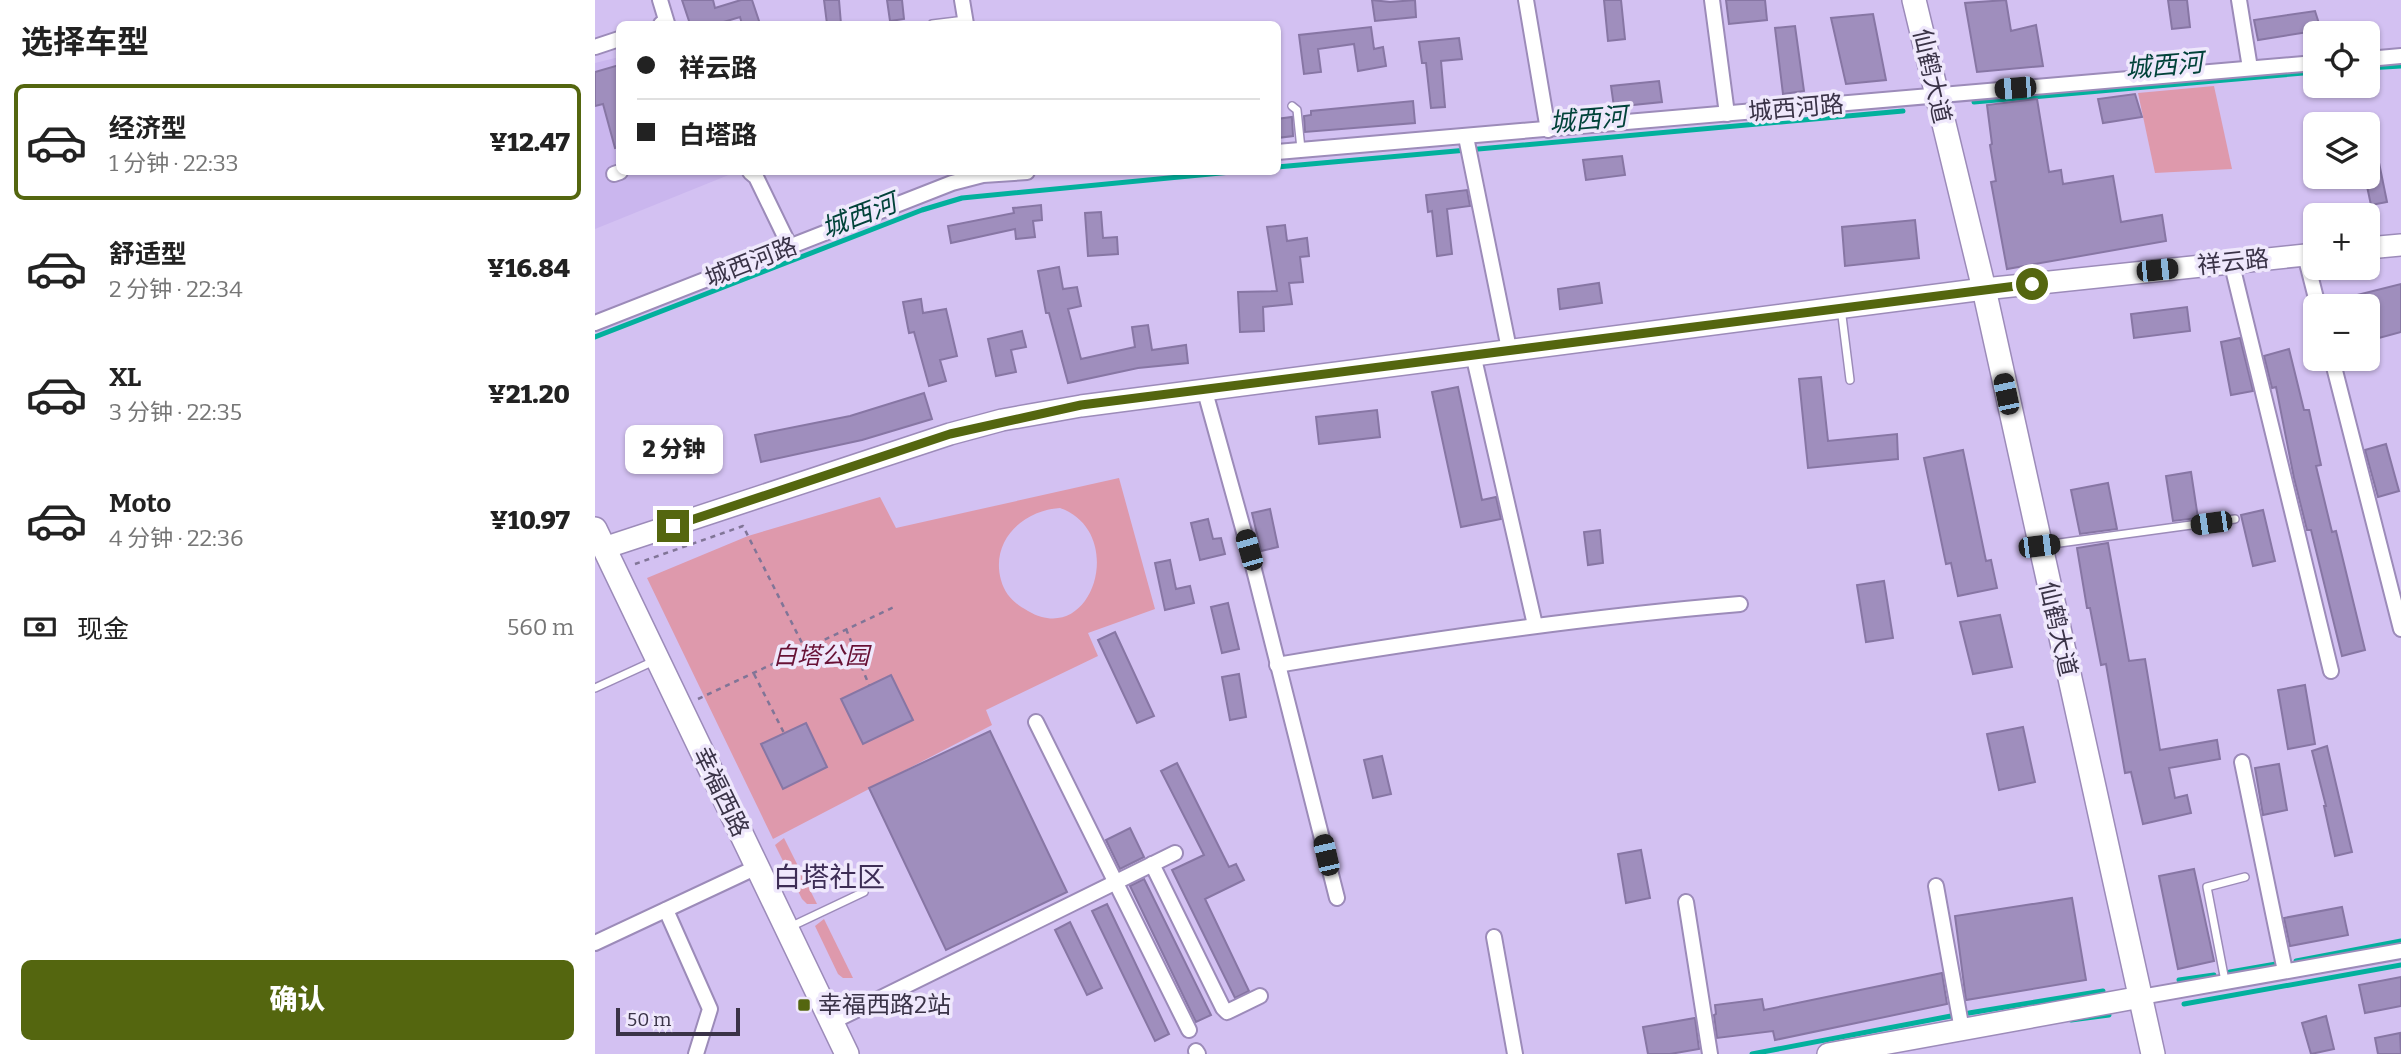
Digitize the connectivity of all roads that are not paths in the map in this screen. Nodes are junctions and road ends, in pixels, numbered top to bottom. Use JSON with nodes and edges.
{"nodes":[{"id":1,"x":660,"y":0,"type":"edge"},
{"id":2,"x":962,"y":0,"type":"edge"},
{"id":3,"x":1526,"y":0,"type":"edge"},
{"id":4,"x":1712,"y":0,"type":"edge"},
{"id":5,"x":1914,"y":0,"type":"edge"},
{"id":6,"x":2239,"y":0,"type":"edge"},
{"id":7,"x":666,"y":21,"type":"edge"},
{"id":8,"x":966,"y":21,"type":"edge"},
{"id":9,"x":616,"y":40,"type":"edge"},
{"id":10,"x":595,"y":47,"type":"edge"},
{"id":11,"x":2401,"y":56,"type":"edge"},
{"id":12,"x":2380,"y":58,"type":"edge"},
{"id":13,"x":2303,"y":64,"type":"edge"},
{"id":14,"x":2250,"y":68,"type":"junction"},
{"id":15,"x":1936,"y":95,"type":"junction"},
{"id":16,"x":1292,"y":106,"type":"dead end"},
{"id":17,"x":1727,"y":114,"type":"junction"},
{"id":18,"x":1548,"y":130,"type":"junction"},
{"id":19,"x":1468,"y":147,"type":"junction"},
{"id":20,"x":1301,"y":150,"type":"junction"},
{"id":21,"x":1281,"y":152,"type":"edge"},
{"id":22,"x":754,"y":175,"type":"edge"},
{"id":23,"x":977,"y":175,"type":"edge"},
{"id":24,"x":2401,"y":245,"type":"edge"},
{"id":25,"x":790,"y":247,"type":"junction"},
{"id":26,"x":2380,"y":247,"type":"edge"},
{"id":27,"x":2303,"y":255,"type":"edge"},
{"id":28,"x":2231,"y":261,"type":"junction"},
{"id":29,"x":1984,"y":289,"type":"junction"},
{"id":30,"x":1841,"y":308,"type":"junction"},
{"id":31,"x":595,"y":323,"type":"edge"},
{"id":32,"x":1509,"y":349,"type":"junction"},
{"id":33,"x":1473,"y":354,"type":"junction"},
{"id":34,"x":2335,"y":371,"type":"edge"},
{"id":35,"x":1850,"y":380,"type":"dead end"},
{"id":36,"x":1204,"y":388,"type":"junction"},
{"id":37,"x":2235,"y":519,"type":"dead end"},
{"id":38,"x":600,"y":538,"type":"edge"},
{"id":39,"x":2039,"y":546,"type":"junction"},
{"id":40,"x":1740,"y":604,"type":"dead end"},
{"id":41,"x":1535,"y":625,"type":"junction"},
{"id":42,"x":2401,"y":629,"type":"edge"},
{"id":43,"x":657,"y":659,"type":"junction"},
{"id":44,"x":1277,"y":665,"type":"junction"},
{"id":45,"x":2331,"y":671,"type":"dead end"},
{"id":46,"x":595,"y":688,"type":"edge"},
{"id":47,"x":1036,"y":722,"type":"dead end"},
{"id":48,"x":2242,"y":762,"type":"dead end"},
{"id":49,"x":1175,"y":853,"type":"dead end"},
{"id":50,"x":1152,"y":864,"type":"junction"},
{"id":51,"x":757,"y":867,"type":"junction"},
{"id":52,"x":2245,"y":877,"type":"dead end"},
{"id":53,"x":1116,"y":882,"type":"junction"},
{"id":54,"x":1936,"y":886,"type":"dead end"},
{"id":55,"x":864,"y":892,"type":"dead end"},
{"id":56,"x":1337,"y":898,"type":"dead end"},
{"id":57,"x":1686,"y":902,"type":"dead end"},
{"id":58,"x":666,"y":910,"type":"junction"},
{"id":59,"x":786,"y":929,"type":"junction"},
{"id":60,"x":1494,"y":937,"type":"dead end"},
{"id":61,"x":595,"y":943,"type":"edge"},
{"id":62,"x":2401,"y":951,"type":"edge"},
{"id":63,"x":2285,"y":971,"type":"junction"},
{"id":64,"x":2226,"y":982,"type":"junction"},
{"id":65,"x":1260,"y":996,"type":"dead end"},
{"id":66,"x":2141,"y":998,"type":"junction"},
{"id":67,"x":832,"y":1022,"type":"junction"},
{"id":68,"x":1189,"y":1030,"type":"dead end"},
{"id":69,"x":1962,"y":1030,"type":"junction"},
{"id":70,"x":696,"y":1054,"type":"edge"},
{"id":71,"x":847,"y":1054,"type":"edge"},
{"id":72,"x":1515,"y":1054,"type":"edge"},
{"id":73,"x":1710,"y":1054,"type":"edge"},
{"id":74,"x":1828,"y":1054,"type":"edge"},
{"id":75,"x":2153,"y":1054,"type":"edge"}],
"edges":[{"from":1,"to":7,"type":"street"},
{"from":2,"to":8,"type":"street"},
{"from":3,"to":18,"type":"street"},
{"from":4,"to":17,"type":"street"},
{"from":5,"to":15,"type":"main road","name":"仙鹤大道"},
{"from":6,"to":14,"type":"street"},
{"from":9,"to":10,"type":"street"},
{"from":11,"to":12,"type":"street"},
{"from":13,"to":14,"type":"street","name":"城西河路"},
{"from":14,"to":15,"type":"street","name":"城西河路"},
{"from":15,"to":17,"type":"street","name":"城西河路"},
{"from":15,"to":29,"type":"main road","name":"仙鹤大道"},
{"from":16,"to":20,"type":"lane"},
{"from":17,"to":18,"type":"street","name":"城西河路"},
{"from":18,"to":19,"type":"street","name":"城西河路"},
{"from":19,"to":20,"type":"street","name":"城西河路"},
{"from":19,"to":32,"type":"street"},
{"from":20,"to":21,"type":"street","name":"城西河路"},
{"from":22,"to":25,"type":"street"},
{"from":23,"to":25,"type":"street","name":"城西河路"},
{"from":24,"to":26,"type":"street"},
{"from":25,"to":31,"type":"street","name":"城西河路"},
{"from":27,"to":28,"type":"street","name":"祥云路"},
{"from":28,"to":29,"type":"street","name":"祥云路"},
{"from":28,"to":45,"type":"street"},
{"from":29,"to":30,"type":"street","name":"祥云路"},
{"from":29,"to":39,"type":"main road","name":"仙鹤大道"},
{"from":30,"to":32,"type":"street","name":"祥云路"},
{"from":30,"to":35,"type":"lane"},
{"from":32,"to":33,"type":"street","name":"祥云路"},
{"from":33,"to":36,"type":"street","name":"祥云路"},
{"from":33,"to":41,"type":"street"},
{"from":34,"to":42,"type":"street"},
{"from":36,"to":38,"type":"street","name":"祥云路"},
{"from":36,"to":44,"type":"street"},
{"from":37,"to":39,"type":"lane"},
{"from":38,"to":43,"type":"main road","name":"幸福西路"},
{"from":39,"to":66,"type":"main road","name":"仙鹤大道"},
{"from":40,"to":41,"type":"street"},
{"from":41,"to":44,"type":"street"},
{"from":43,"to":46,"type":"lane"},
{"from":43,"to":51,"type":"main road","name":"幸福西路"},
{"from":44,"to":56,"type":"street"},
{"from":47,"to":53,"type":"street"},
{"from":48,"to":63,"type":"street"},
{"from":49,"to":50,"type":"street"},
{"from":50,"to":53,"type":"street"},
{"from":50,"to":65,"type":"street"},
{"from":51,"to":58,"type":"street"},
{"from":51,"to":59,"type":"main road","name":"幸福西路"},
{"from":52,"to":64,"type":"lane"},
{"from":53,"to":67,"type":"street"},
{"from":53,"to":68,"type":"street"},
{"from":54,"to":69,"type":"street"},
{"from":55,"to":59,"type":"lane"},
{"from":57,"to":73,"type":"street"},
{"from":58,"to":61,"type":"street"},
{"from":58,"to":70,"type":"street"},
{"from":59,"to":67,"type":"main road","name":"幸福西路"},
{"from":60,"to":72,"type":"street"},
{"from":62,"to":63,"type":"street"},
{"from":63,"to":64,"type":"street"},
{"from":64,"to":66,"type":"street"},
{"from":66,"to":69,"type":"street"},
{"from":66,"to":75,"type":"main road","name":"仙鹤大道"},
{"from":67,"to":71,"type":"main road","name":"幸福西路"},
{"from":69,"to":74,"type":"street"}]}
